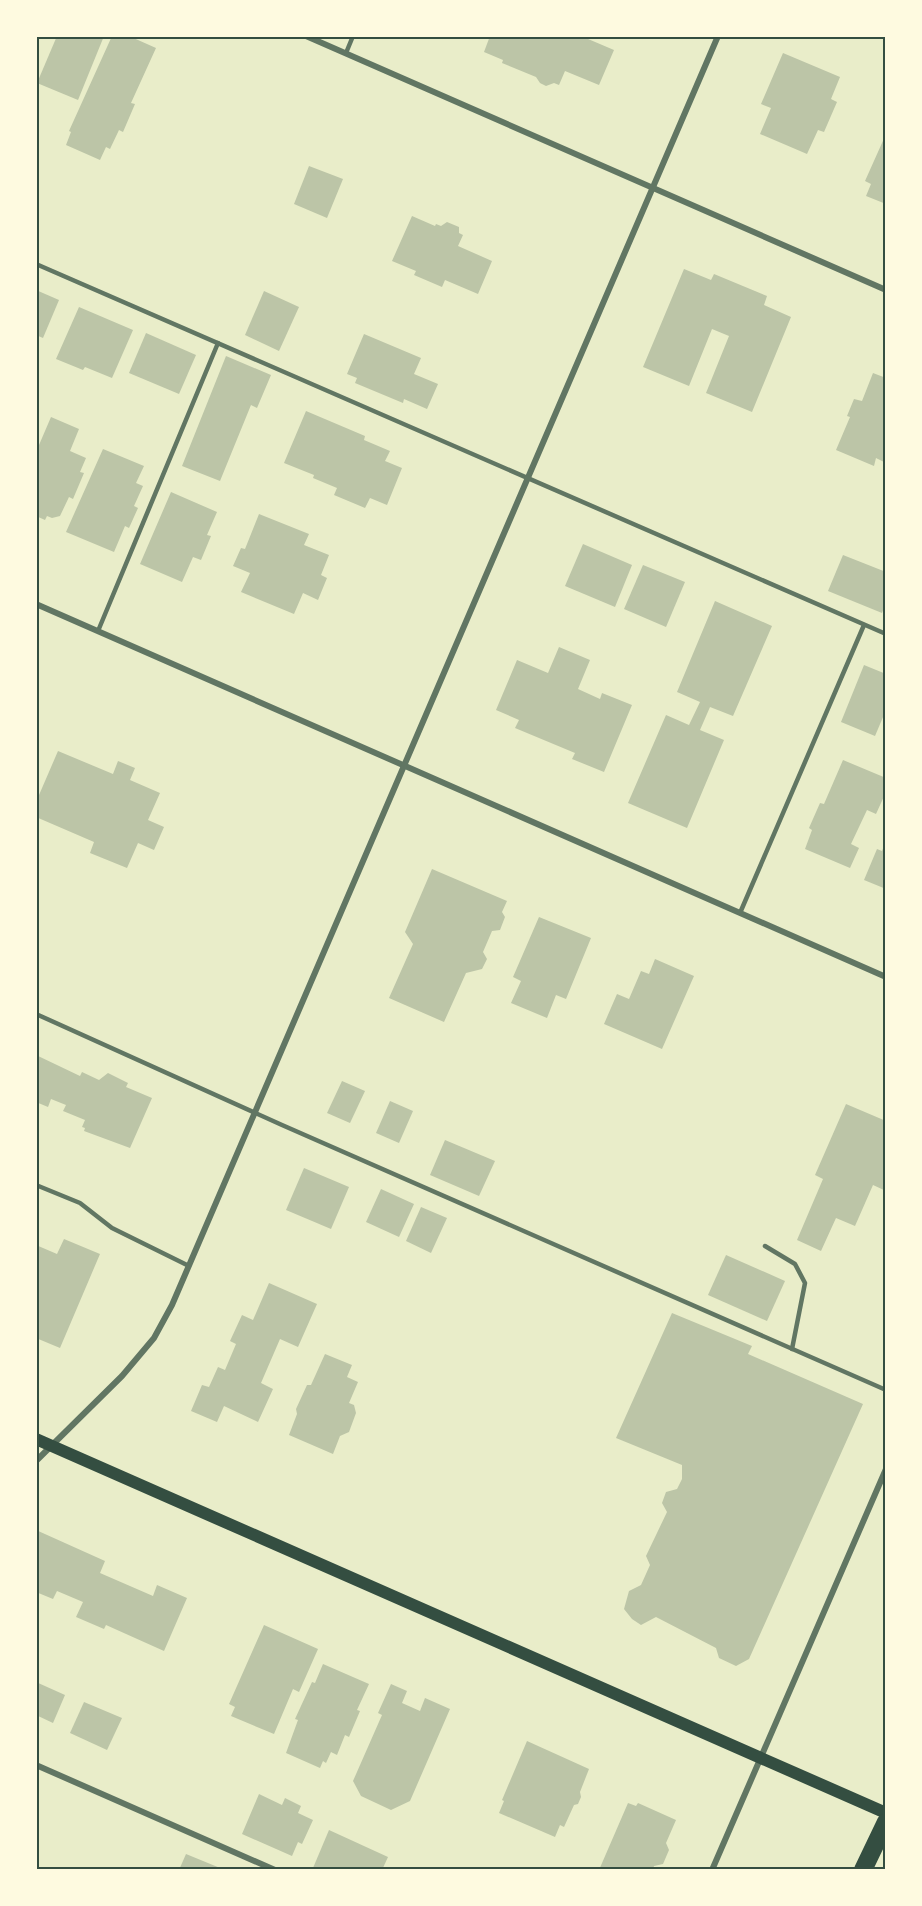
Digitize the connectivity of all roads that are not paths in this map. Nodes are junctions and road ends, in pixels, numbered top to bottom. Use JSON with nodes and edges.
{"nodes":[{"id":1,"x":306,"y":36,"type":"edge"},
{"id":2,"x":353,"y":36,"type":"edge"},
{"id":3,"x":718,"y":36,"type":"edge"},
{"id":4,"x":346,"y":53,"type":"junction"},
{"id":5,"x":652,"y":187,"type":"junction"},
{"id":6,"x":36,"y":264,"type":"edge"},
{"id":7,"x":886,"y":290,"type":"edge"},
{"id":8,"x":218,"y":343,"type":"junction"},
{"id":9,"x":528,"y":477,"type":"junction"},
{"id":10,"x":36,"y":604,"type":"edge"},
{"id":11,"x":864,"y":625,"type":"junction"},
{"id":12,"x":98,"y":632,"type":"junction"},
{"id":13,"x":886,"y":634,"type":"edge"},
{"id":14,"x":404,"y":766,"type":"junction"},
{"id":15,"x":741,"y":914,"type":"junction"},
{"id":16,"x":886,"y":977,"type":"edge"},
{"id":17,"x":36,"y":1014,"type":"edge"},
{"id":18,"x":254,"y":1113,"type":"junction"},
{"id":19,"x":36,"y":1185,"type":"edge"},
{"id":20,"x":765,"y":1246,"type":"dead end"},
{"id":21,"x":189,"y":1266,"type":"junction"},
{"id":22,"x":792,"y":1349,"type":"junction"},
{"id":23,"x":886,"y":1390,"type":"edge"},
{"id":24,"x":36,"y":1439,"type":"edge"},
{"id":25,"x":52,"y":1446,"type":"junction"},
{"id":26,"x":36,"y":1461,"type":"edge"},
{"id":27,"x":886,"y":1469,"type":"edge"},
{"id":28,"x":761,"y":1759,"type":"junction"},
{"id":29,"x":36,"y":1765,"type":"edge"},
{"id":30,"x":886,"y":1813,"type":"edge"},
{"id":31,"x":886,"y":1822,"type":"edge"},
{"id":32,"x":275,"y":1870,"type":"edge"},
{"id":33,"x":712,"y":1870,"type":"edge"},
{"id":34,"x":863,"y":1870,"type":"edge"}],
"edges":[{"from":1,"to":4,"type":"street"},
{"from":2,"to":4,"type":"lane"},
{"from":3,"to":5,"type":"street"},
{"from":4,"to":5,"type":"street"},
{"from":5,"to":7,"type":"street"},
{"from":5,"to":9,"type":"street"},
{"from":6,"to":8,"type":"lane"},
{"from":8,"to":9,"type":"lane"},
{"from":8,"to":12,"type":"lane"},
{"from":9,"to":11,"type":"lane"},
{"from":9,"to":14,"type":"street"},
{"from":10,"to":12,"type":"street"},
{"from":11,"to":13,"type":"lane"},
{"from":11,"to":15,"type":"lane"},
{"from":12,"to":14,"type":"street"},
{"from":14,"to":15,"type":"street"},
{"from":14,"to":18,"type":"street"},
{"from":15,"to":16,"type":"street"},
{"from":17,"to":18,"type":"lane"},
{"from":18,"to":21,"type":"street"},
{"from":18,"to":22,"type":"lane"},
{"from":19,"to":21,"type":"lane"},
{"from":20,"to":22,"type":"lane"},
{"from":21,"to":25,"type":"street"},
{"from":22,"to":23,"type":"lane"},
{"from":24,"to":25,"type":"main road"},
{"from":25,"to":26,"type":"street"},
{"from":25,"to":28,"type":"main road"},
{"from":27,"to":28,"type":"street"},
{"from":28,"to":30,"type":"main road"},
{"from":28,"to":33,"type":"street"},
{"from":29,"to":32,"type":"street"},
{"from":31,"to":34,"type":"highway"}]}
